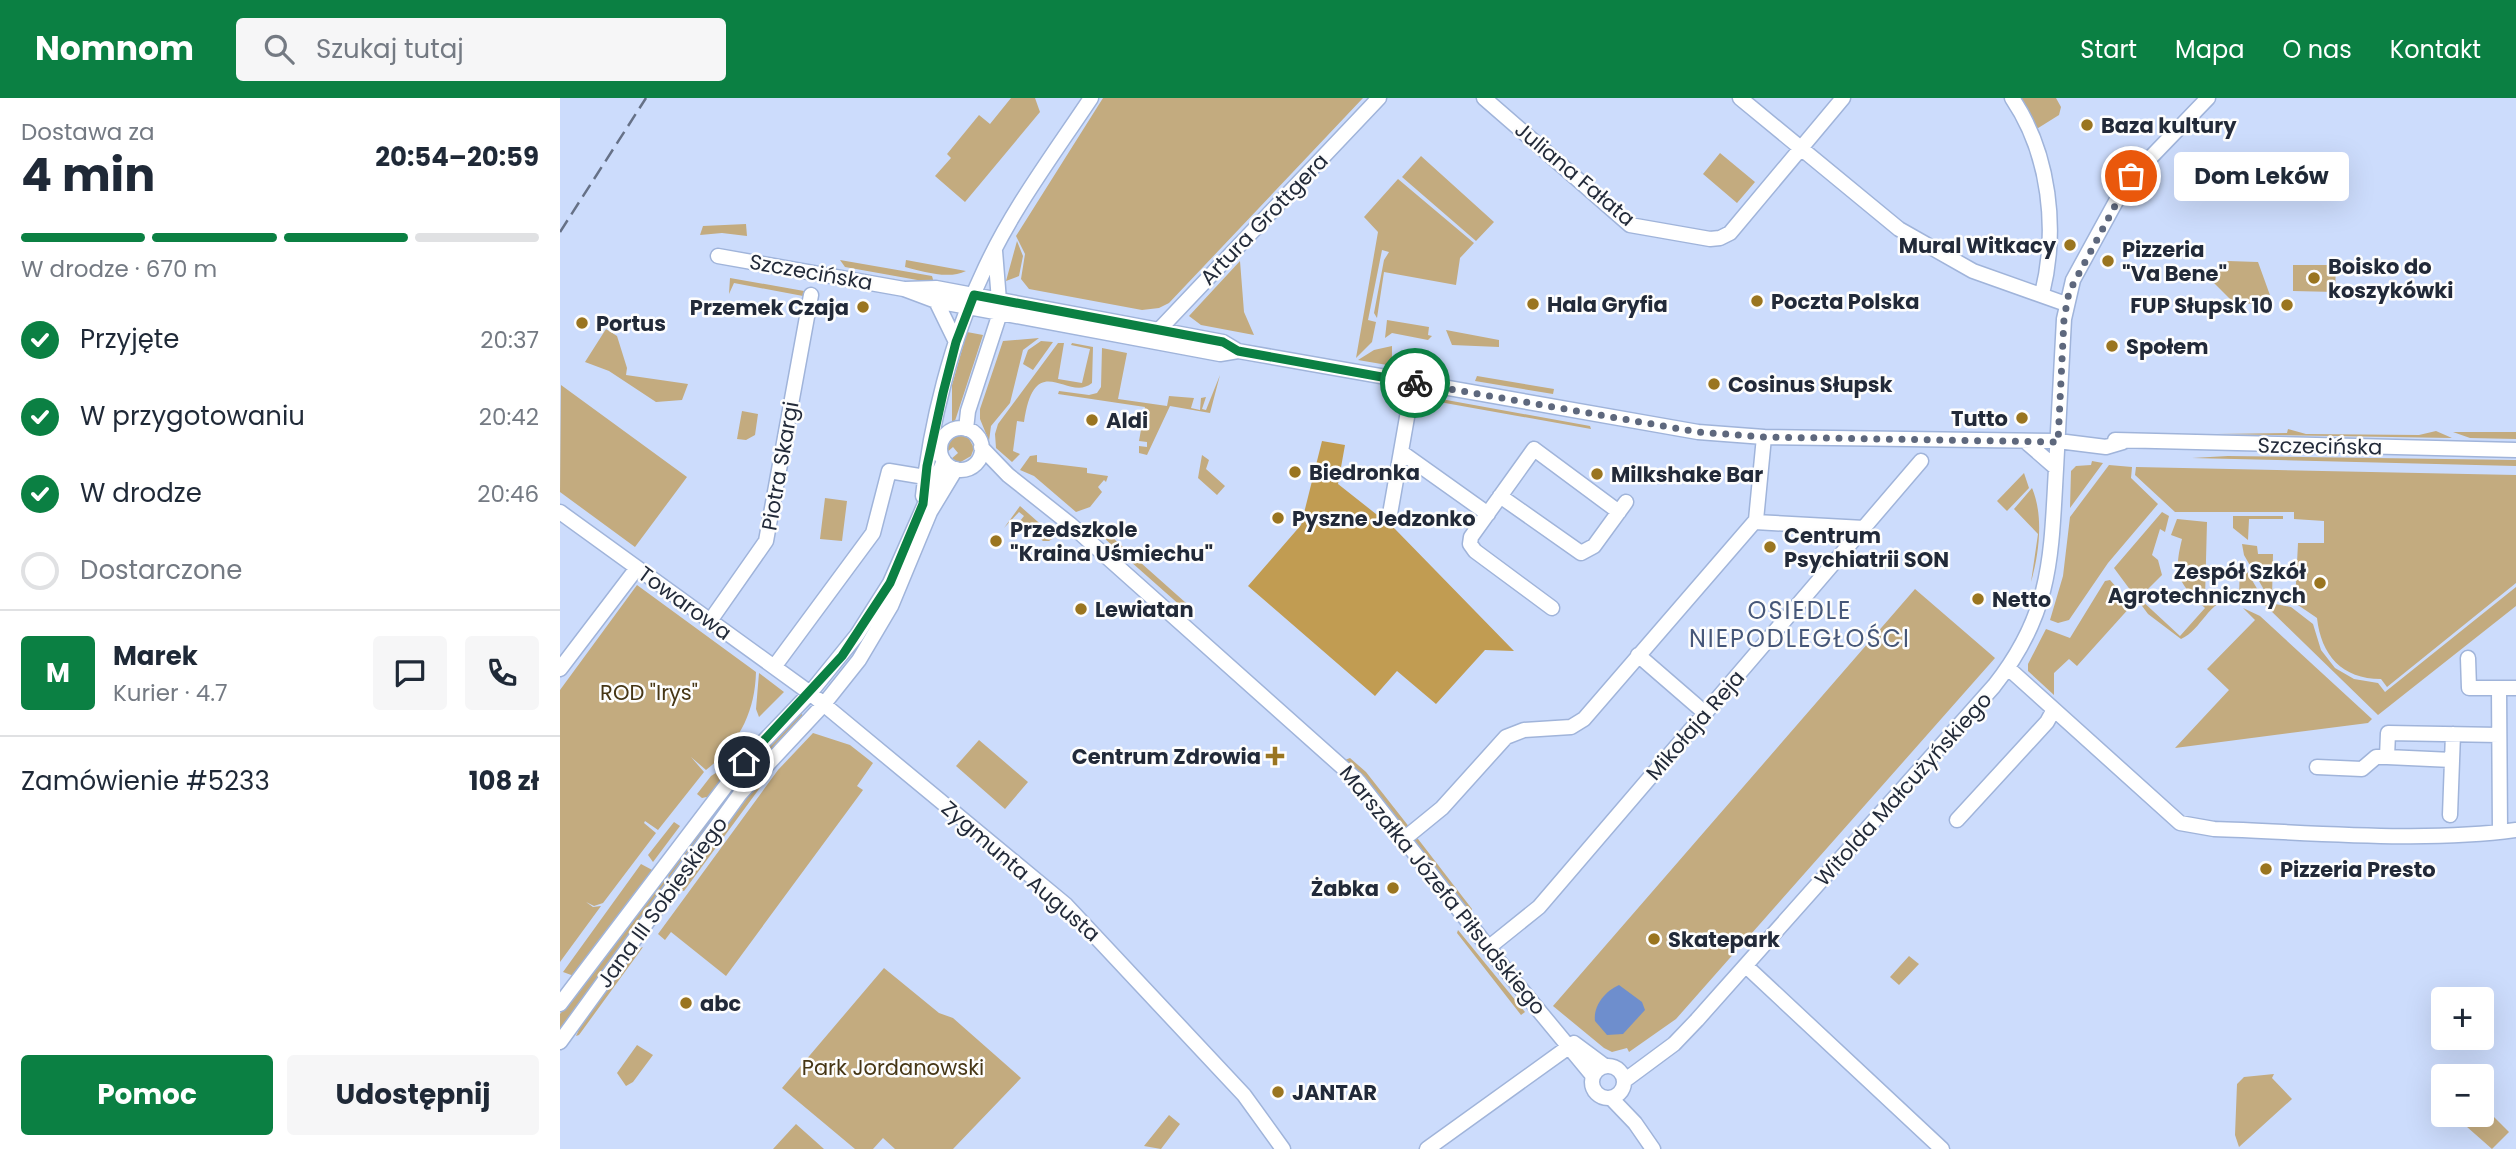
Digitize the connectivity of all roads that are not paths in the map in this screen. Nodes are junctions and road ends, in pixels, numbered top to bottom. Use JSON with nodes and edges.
{"nodes":[{"id":1,"x":1091,"y":98,"type":"edge"},
{"id":2,"x":1379,"y":98,"type":"edge"},
{"id":3,"x":1484,"y":98,"type":"edge"},
{"id":4,"x":1740,"y":98,"type":"edge"},
{"id":5,"x":1843,"y":98,"type":"edge"},
{"id":6,"x":2012,"y":98,"type":"edge"},
{"id":7,"x":2208,"y":98,"type":"edge"},
{"id":8,"x":1800,"y":149,"type":"junction"},
{"id":9,"x":995,"y":250,"type":"junction"},
{"id":10,"x":718,"y":256,"type":"dead end"},
{"id":11,"x":904,"y":289,"type":"junction"},
{"id":12,"x":2042,"y":294,"type":"junction"},
{"id":13,"x":811,"y":295,"type":"dead end"},
{"id":14,"x":936,"y":301,"type":"junction"},
{"id":15,"x":972,"y":301,"type":"junction"},
{"id":16,"x":2066,"y":304,"type":"junction"},
{"id":17,"x":999,"y":306,"type":"junction"},
{"id":18,"x":1160,"y":329,"type":"junction"},
{"id":19,"x":1150,"y":341,"type":"junction"},
{"id":20,"x":956,"y":342,"type":"junction"},
{"id":21,"x":1238,"y":351,"type":"junction"},
{"id":22,"x":1413,"y":383,"type":"junction"},
{"id":23,"x":943,"y":393,"type":"junction"},
{"id":24,"x":966,"y":429,"type":"junction"},
{"id":25,"x":949,"y":431,"type":"junction"},
{"id":26,"x":1764,"y":437,"type":"junction"},
{"id":27,"x":2025,"y":441,"type":"junction"},
{"id":28,"x":2058,"y":442,"type":"junction"},
{"id":29,"x":981,"y":447,"type":"junction"},
{"id":30,"x":2516,"y":450,"type":"edge"},
{"id":31,"x":1401,"y":452,"type":"junction"},
{"id":32,"x":1920,"y":461,"type":"dead end"},
{"id":33,"x":975,"y":464,"type":"junction"},
{"id":34,"x":950,"y":465,"type":"junction"},
{"id":35,"x":2056,"y":468,"type":"junction"},
{"id":36,"x":1008,"y":475,"type":"junction"},
{"id":37,"x":925,"y":477,"type":"junction"},
{"id":38,"x":1500,"y":496,"type":"junction"},
{"id":39,"x":923,"y":504,"type":"junction"},
{"id":40,"x":560,"y":512,"type":"edge"},
{"id":41,"x":1390,"y":514,"type":"dead end"},
{"id":42,"x":1488,"y":514,"type":"junction"},
{"id":43,"x":1755,"y":522,"type":"junction"},
{"id":44,"x":1864,"y":528,"type":"junction"},
{"id":45,"x":637,"y":568,"type":"junction"},
{"id":46,"x":1552,"y":608,"type":"dead end"},
{"id":47,"x":710,"y":621,"type":"junction"},
{"id":48,"x":1638,"y":655,"type":"junction"},
{"id":49,"x":2469,"y":658,"type":"dead end"},
{"id":50,"x":774,"y":667,"type":"junction"},
{"id":51,"x":2008,"y":668,"type":"junction"},
{"id":52,"x":560,"y":669,"type":"edge"},
{"id":53,"x":2499,"y":688,"type":"junction"},
{"id":54,"x":2516,"y":688,"type":"edge"},
{"id":55,"x":810,"y":693,"type":"junction"},
{"id":56,"x":824,"y":704,"type":"junction"},
{"id":57,"x":2053,"y":711,"type":"junction"},
{"id":58,"x":1705,"y":713,"type":"junction"},
{"id":59,"x":2453,"y":734,"type":"junction"},
{"id":60,"x":2498,"y":735,"type":"junction"},
{"id":61,"x":2387,"y":757,"type":"junction"},
{"id":62,"x":2452,"y":760,"type":"junction"},
{"id":63,"x":2318,"y":767,"type":"dead end"},
{"id":64,"x":2450,"y":815,"type":"dead end"},
{"id":65,"x":1957,"y":820,"type":"dead end"},
{"id":66,"x":2516,"y":830,"type":"edge"},
{"id":67,"x":2500,"y":832,"type":"junction"},
{"id":68,"x":1404,"y":839,"type":"junction"},
{"id":69,"x":1488,"y":948,"type":"junction"},
{"id":70,"x":1746,"y":966,"type":"junction"},
{"id":71,"x":560,"y":1004,"type":"edge"},
{"id":72,"x":1559,"y":1032,"type":"junction"},
{"id":73,"x":560,"y":1042,"type":"edge"},
{"id":74,"x":1570,"y":1046,"type":"junction"},
{"id":75,"x":1652,"y":1059,"type":"junction"},
{"id":76,"x":1611,"y":1067,"type":"junction"},
{"id":77,"x":1594,"y":1076,"type":"junction"},
{"id":78,"x":1619,"y":1090,"type":"junction"},
{"id":79,"x":1283,"y":1149,"type":"edge"},
{"id":80,"x":1427,"y":1149,"type":"edge"},
{"id":81,"x":1653,"y":1149,"type":"edge"},
{"id":82,"x":1942,"y":1149,"type":"edge"}],
"edges":[{"from":1,"to":9,"type":"street","name":"Jana III Sobieskiego"},
{"from":2,"to":18,"type":"street","name":"Artura Grottgera"},
{"from":3,"to":8,"type":"street","name":"Juliana Fałata"},
{"from":4,"to":8,"type":"street"},
{"from":5,"to":8,"type":"street"},
{"from":6,"to":12,"type":"street"},
{"from":7,"to":16,"type":"street","name":"Witolda Małcużyńskiego"},
{"from":8,"to":12,"type":"street"},
{"from":9,"to":15,"type":"street","name":"Jana III Sobieskiego"},
{"from":9,"to":17,"type":"street"},
{"from":10,"to":11,"type":"street","name":"Szczecińska"},
{"from":11,"to":14,"type":"street","name":"Szczecińska"},
{"from":11,"to":15,"type":"street","name":"Szczecińska"},
{"from":12,"to":16,"type":"street"},
{"from":13,"to":47,"type":"street","name":"Piotra Skargi"},
{"from":14,"to":15,"type":"street","name":"Szczecińska"},
{"from":14,"to":20,"type":"street"},
{"from":15,"to":17,"type":"street","name":"Szczecińska"},
{"from":15,"to":20,"type":"street","name":"Jana III Sobieskiego"},
{"from":16,"to":28,"type":"street","name":"Witolda Małcużyńskiego"},
{"from":17,"to":18,"type":"street","name":"Szczecińska"},
{"from":17,"to":19,"type":"street","name":"Szczecińska"},
{"from":17,"to":24,"type":"street"},
{"from":18,"to":19,"type":"street","name":"Artura Grottgera"},
{"from":18,"to":21,"type":"street","name":"Szczecińska"},
{"from":19,"to":21,"type":"street","name":"Szczecińska"},
{"from":20,"to":23,"type":"street","name":"Jana III Sobieskiego"},
{"from":21,"to":22,"type":"street","name":"Szczecińska"},
{"from":22,"to":26,"type":"street","name":"Szczecińska"},
{"from":22,"to":31,"type":"street"},
{"from":23,"to":25,"type":"street","name":"Jana III Sobieskiego"},
{"from":23,"to":37,"type":"street","name":"Jana III Sobieskiego"},
{"from":24,"to":25,"type":"street"},
{"from":24,"to":29,"type":"street"},
{"from":25,"to":34,"type":"street"},
{"from":26,"to":27,"type":"street","name":"Szczecińska"},
{"from":26,"to":43,"type":"street"},
{"from":27,"to":28,"type":"street","name":"Szczecińska"},
{"from":27,"to":35,"type":"street"},
{"from":28,"to":30,"type":"street","name":"Szczecińska"},
{"from":28,"to":35,"type":"street","name":"Witolda Małcużyńskiego"},
{"from":29,"to":33,"type":"street"},
{"from":29,"to":36,"type":"street","name":"Marszałka Józefa Piłsudskiego"},
{"from":31,"to":41,"type":"street"},
{"from":31,"to":42,"type":"street"},
{"from":32,"to":44,"type":"street","name":"Mikołaja Reja"},
{"from":33,"to":34,"type":"street"},
{"from":33,"to":36,"type":"street","name":"Marszałka Józefa Piłsudskiego"},
{"from":34,"to":39,"type":"street","name":"Jana III Sobieskiego"},
{"from":34,"to":56,"type":"street","name":"Jana III Sobieskiego"},
{"from":35,"to":51,"type":"street","name":"Witolda Małcużyńskiego"},
{"from":36,"to":68,"type":"street","name":"Marszałka Józefa Piłsudskiego"},
{"from":37,"to":39,"type":"street","name":"Jana III Sobieskiego"},
{"from":37,"to":50,"type":"street"},
{"from":38,"to":38,"type":"street"},
{"from":38,"to":42,"type":"street"},
{"from":39,"to":55,"type":"street","name":"Jana III Sobieskiego"},
{"from":40,"to":45,"type":"street","name":"Towarowa"},
{"from":42,"to":46,"type":"street"},
{"from":43,"to":44,"type":"street"},
{"from":43,"to":48,"type":"street"},
{"from":44,"to":58,"type":"street","name":"Mikołaja Reja"},
{"from":45,"to":47,"type":"street","name":"Towarowa"},
{"from":45,"to":52,"type":"street"},
{"from":47,"to":50,"type":"street","name":"Towarowa"},
{"from":48,"to":58,"type":"street"},
{"from":48,"to":68,"type":"street"},
{"from":49,"to":53,"type":"street"},
{"from":50,"to":55,"type":"street","name":"Towarowa"},
{"from":51,"to":57,"type":"street"},
{"from":51,"to":70,"type":"street","name":"Witolda Małcużyńskiego"},
{"from":53,"to":54,"type":"street"},
{"from":53,"to":60,"type":"street"},
{"from":55,"to":56,"type":"street"},
{"from":55,"to":71,"type":"street","name":"Jana III Sobieskiego"},
{"from":56,"to":73,"type":"street","name":"Jana III Sobieskiego"},
{"from":56,"to":79,"type":"street","name":"Zygmunta Augusta"},
{"from":57,"to":65,"type":"street"},
{"from":57,"to":67,"type":"street"},
{"from":58,"to":69,"type":"street","name":"Mikołaja Reja"},
{"from":59,"to":60,"type":"street"},
{"from":59,"to":61,"type":"street"},
{"from":59,"to":62,"type":"street"},
{"from":60,"to":67,"type":"street"},
{"from":61,"to":62,"type":"street"},
{"from":61,"to":63,"type":"street"},
{"from":62,"to":64,"type":"street"},
{"from":66,"to":67,"type":"street"},
{"from":68,"to":69,"type":"street","name":"Marszałka Józefa Piłsudskiego"},
{"from":69,"to":72,"type":"street","name":"Marszałka Józefa Piłsudskiego"},
{"from":70,"to":75,"type":"street","name":"Witolda Małcużyńskiego"},
{"from":70,"to":82,"type":"street"},
{"from":72,"to":74,"type":"street","name":"Marszałka Józefa Piłsudskiego"},
{"from":72,"to":76,"type":"street","name":"Marszałka Józefa Piłsudskiego"},
{"from":74,"to":77,"type":"street","name":"Marszałka Józefa Piłsudskiego"},
{"from":74,"to":80,"type":"street"},
{"from":75,"to":76,"type":"street","name":"Witolda Małcużyńskiego"},
{"from":75,"to":78,"type":"street","name":"Witolda Małcużyńskiego"},
{"from":76,"to":77,"type":"street"},
{"from":76,"to":78,"type":"street"},
{"from":77,"to":78,"type":"street","name":"Marszałka Józefa Piłsudskiego"},
{"from":78,"to":81,"type":"street"}]}
